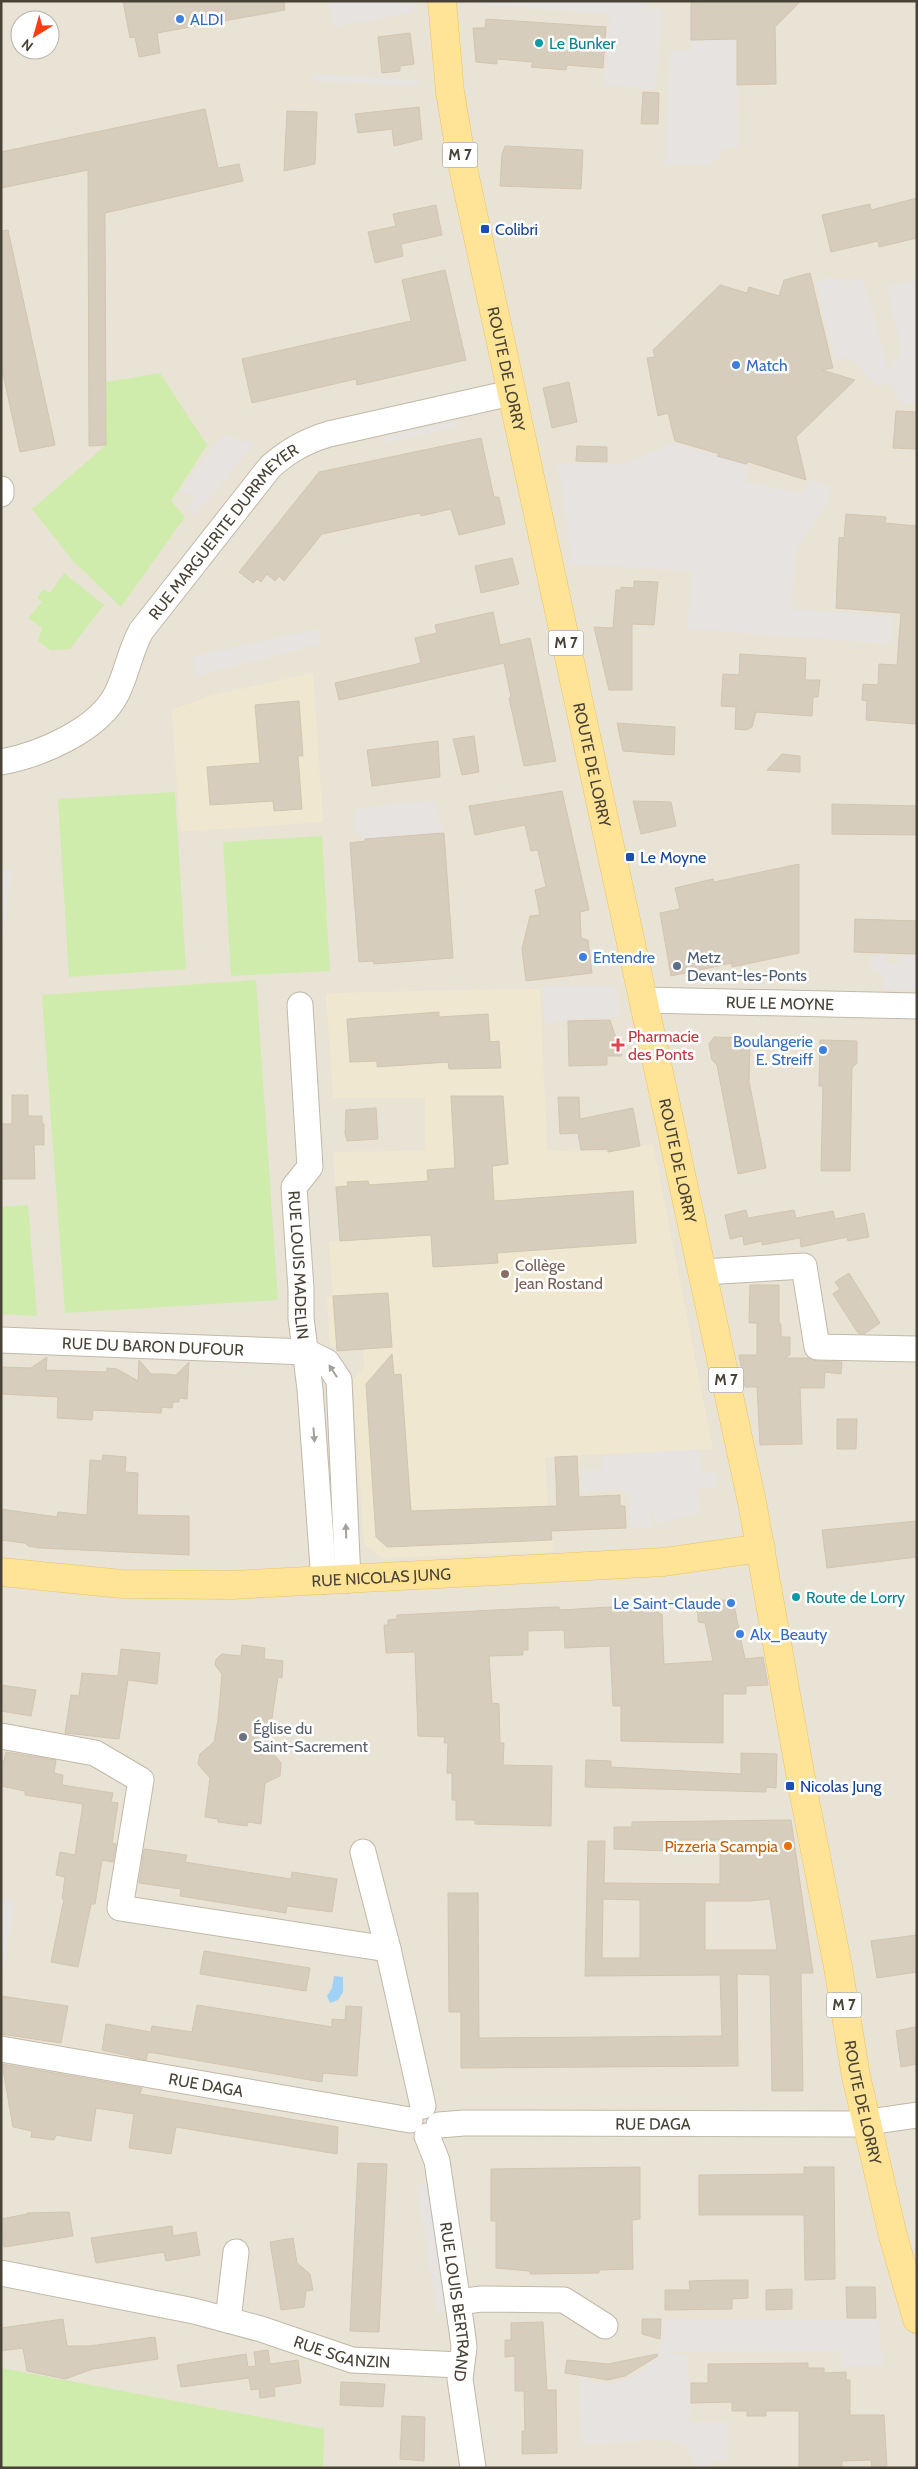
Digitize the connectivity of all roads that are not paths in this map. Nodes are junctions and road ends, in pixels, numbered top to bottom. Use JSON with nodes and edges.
{"nodes":[{"id":1,"x":442,"y":1,"type":"edge"},
{"id":2,"x":511,"y":392,"type":"junction"},
{"id":3,"x":1,"y":489,"type":"edge"},
{"id":4,"x":1,"y":494,"type":"edge"},
{"id":5,"x":1,"y":762,"type":"edge"},
{"id":6,"x":644,"y":1000,"type":"junction"},
{"id":7,"x":300,"y":1004,"type":"dead end"},
{"id":8,"x":917,"y":1006,"type":"edge"},
{"id":9,"x":703,"y":1272,"type":"junction"},
{"id":10,"x":1,"y":1340,"type":"edge"},
{"id":11,"x":917,"y":1349,"type":"edge"},
{"id":12,"x":307,"y":1352,"type":"junction"},
{"id":13,"x":761,"y":1548,"type":"junction"},
{"id":14,"x":1,"y":1572,"type":"edge"},
{"id":15,"x":336,"y":1580,"type":"junction"},
{"id":16,"x":1,"y":1736,"type":"edge"},
{"id":17,"x":363,"y":1852,"type":"dead end"},
{"id":18,"x":388,"y":1950,"type":"junction"},
{"id":19,"x":1,"y":2049,"type":"edge"},
{"id":20,"x":917,"y":2116,"type":"edge"},
{"id":21,"x":425,"y":2122,"type":"junction"},
{"id":22,"x":867,"y":2124,"type":"junction"},
{"id":23,"x":236,"y":2252,"type":"dead end"},
{"id":24,"x":1,"y":2273,"type":"edge"},
{"id":25,"x":458,"y":2302,"type":"junction"},
{"id":26,"x":917,"y":2319,"type":"edge"},
{"id":27,"x":228,"y":2320,"type":"junction"},
{"id":28,"x":605,"y":2326,"type":"dead end"},
{"id":29,"x":460,"y":2366,"type":"junction"},
{"id":30,"x":473,"y":2468,"type":"edge"}],
"edges":[{"from":1,"to":2,"type":"main road","name":"ROUTE DE LORRY","number":"M 7"},
{"from":2,"to":5,"type":"street","name":"RUE MARGUERITE DURRMEYER"},
{"from":2,"to":6,"type":"main road","name":"ROUTE DE LORRY","number":"M 7"},
{"from":3,"to":4,"type":"street"},
{"from":6,"to":8,"type":"street","name":"RUE LE MOYNE"},
{"from":6,"to":9,"type":"main road","name":"ROUTE DE LORRY","number":"M 7"},
{"from":7,"to":12,"type":"street","name":"RUE LOUIS MADELIN"},
{"from":9,"to":11,"type":"street"},
{"from":9,"to":13,"type":"main road","name":"ROUTE DE LORRY","number":"M 7"},
{"from":10,"to":12,"type":"street","name":"RUE DU BARON DUFOUR"},
{"from":12,"to":15,"type":"street","name":"RUE LOUIS MADELIN"},
{"from":13,"to":15,"type":"main road","name":"RUE NICOLAS JUNG"},
{"from":13,"to":22,"type":"main road","name":"ROUTE DE LORRY","number":"M 7"},
{"from":14,"to":15,"type":"main road","name":"RUE NICOLAS JUNG"},
{"from":16,"to":18,"type":"street"},
{"from":17,"to":18,"type":"street","name":"RUE LOUIS BERTRAND"},
{"from":18,"to":21,"type":"street","name":"RUE LOUIS BERTRAND"},
{"from":19,"to":21,"type":"street","name":"RUE DAGA"},
{"from":20,"to":22,"type":"street","name":"RUE DAGA"},
{"from":21,"to":22,"type":"street","name":"RUE DAGA"},
{"from":21,"to":25,"type":"street","name":"RUE LOUIS BERTRAND"},
{"from":22,"to":26,"type":"main road","name":"ROUTE DE LORRY","number":"M 7"},
{"from":23,"to":27,"type":"street"},
{"from":24,"to":27,"type":"street","name":"RUE SGANZIN"},
{"from":25,"to":28,"type":"street"},
{"from":25,"to":29,"type":"street","name":"RUE LOUIS BERTRAND"},
{"from":27,"to":29,"type":"street","name":"RUE SGANZIN"},
{"from":29,"to":30,"type":"street","name":"RUE LOUIS BERTRAND"}]}
